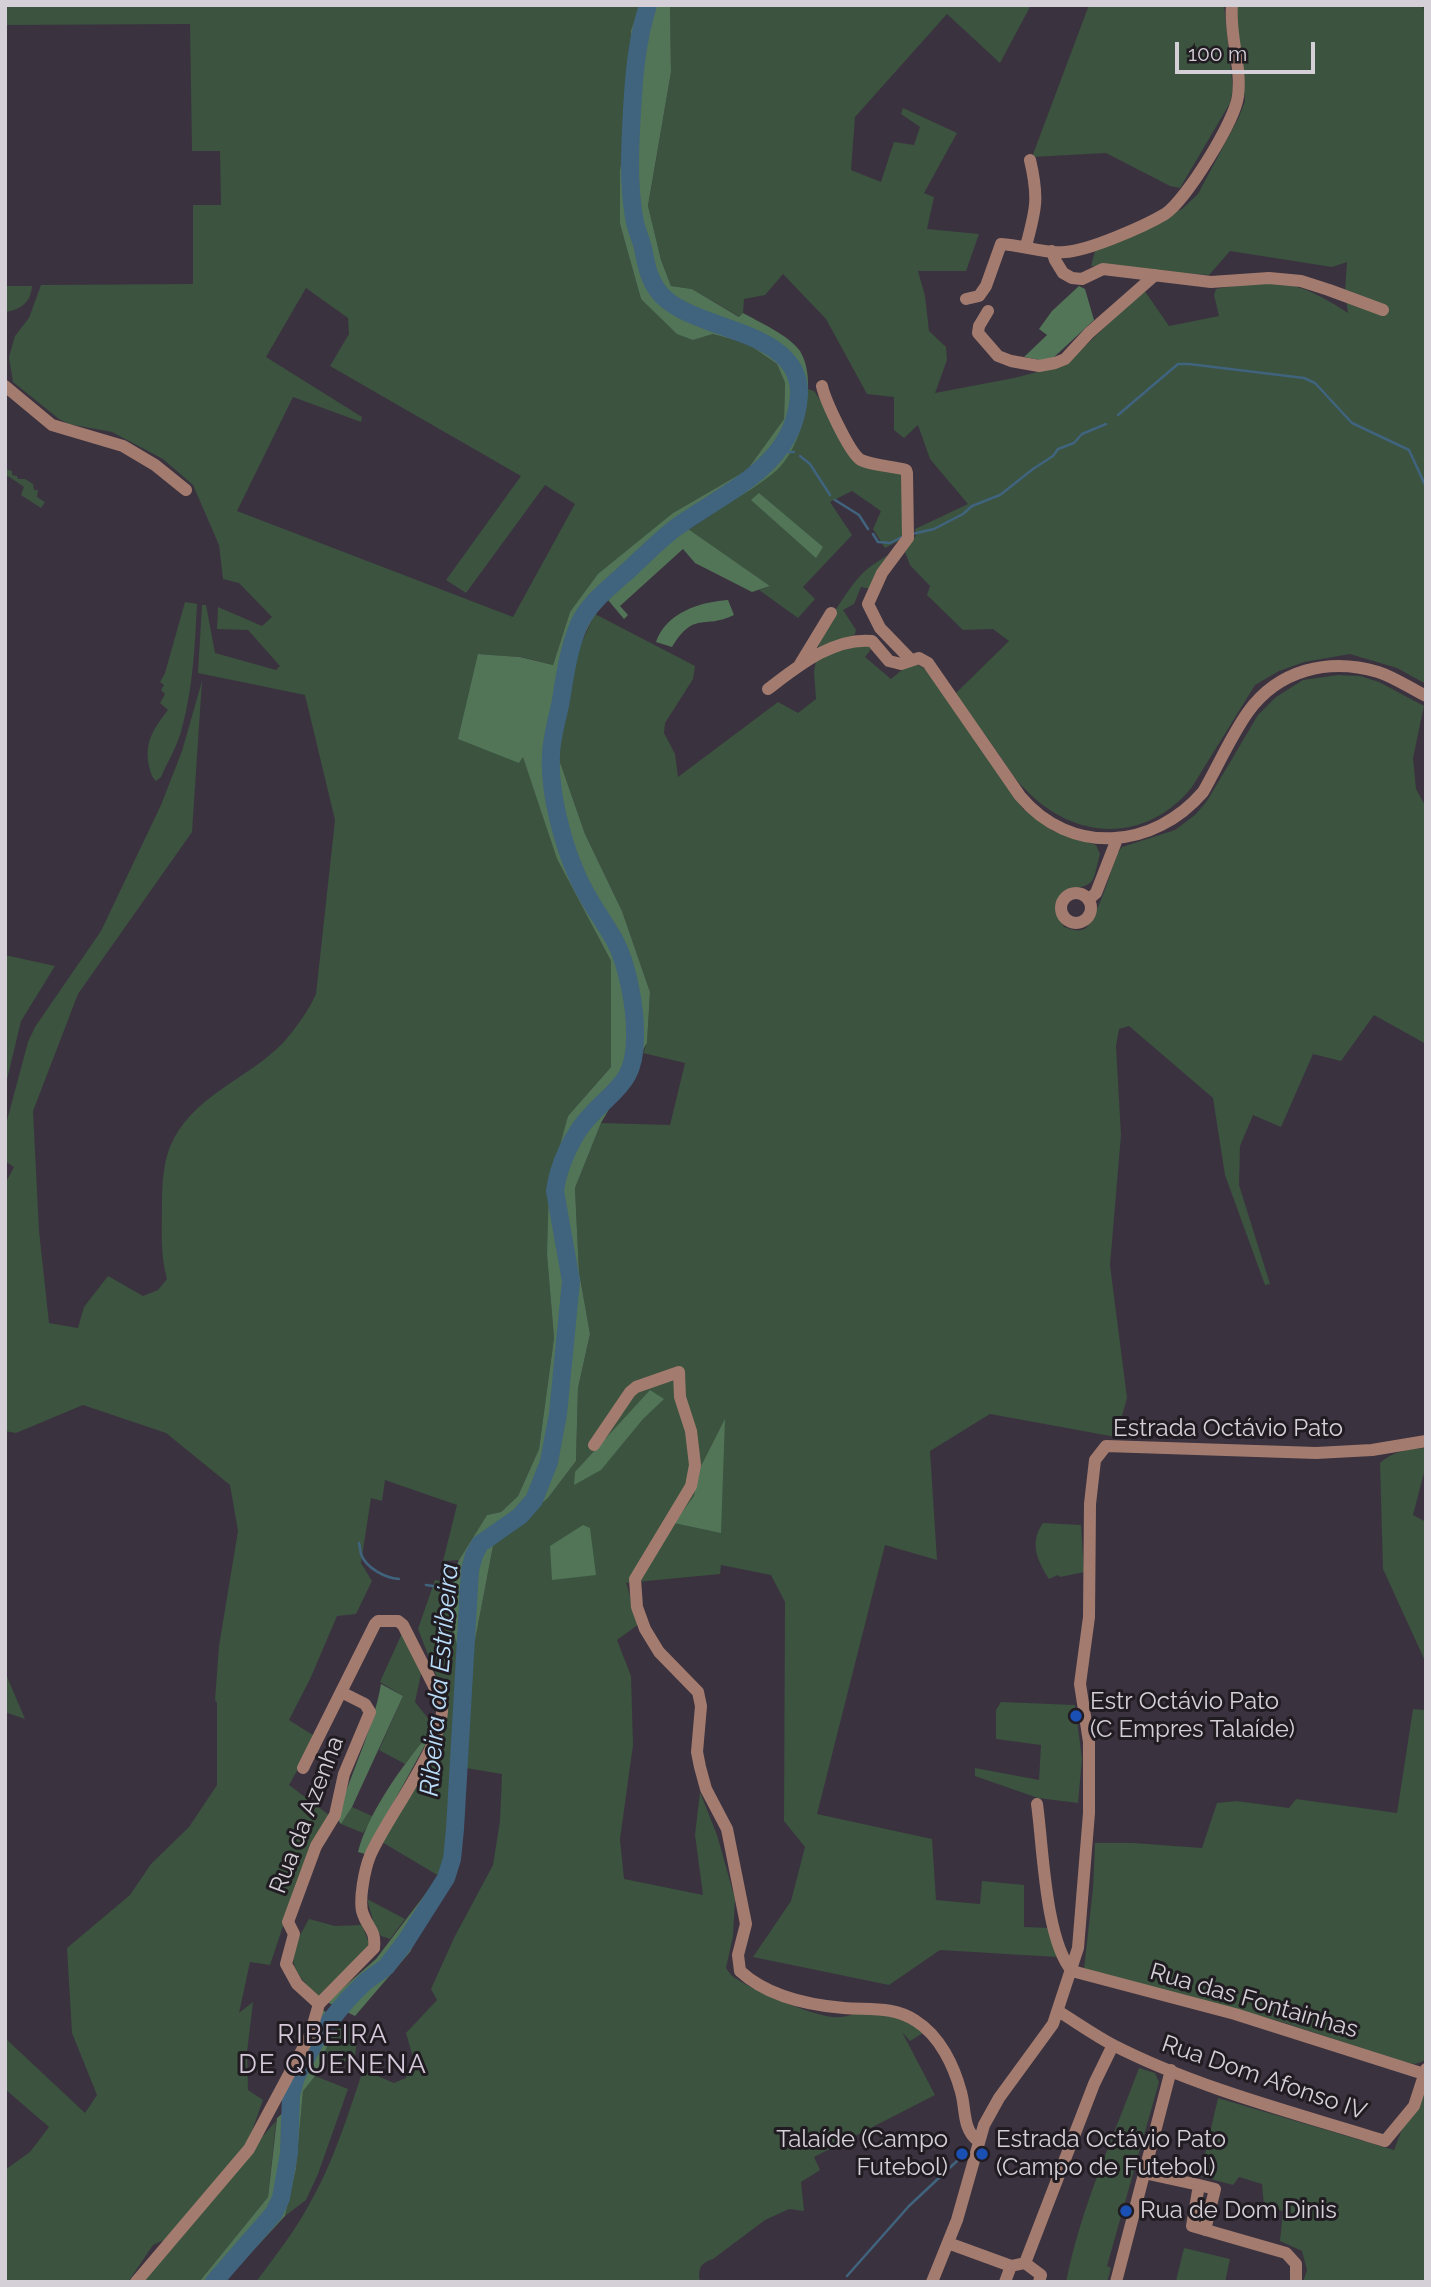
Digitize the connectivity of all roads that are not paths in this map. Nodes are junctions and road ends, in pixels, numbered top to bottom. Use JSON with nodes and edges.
{"nodes":[{"id":1,"x":1232,"y":5,"type":"edge"},
{"id":2,"x":1030,"y":160,"type":"dead end"},
{"id":3,"x":1026,"y":246,"type":"junction"},
{"id":4,"x":1052,"y":251,"type":"junction"},
{"id":5,"x":1155,"y":275,"type":"junction"},
{"id":6,"x":966,"y":299,"type":"dead end"},
{"id":7,"x":1383,"y":310,"type":"dead end"},
{"id":8,"x":988,"y":311,"type":"dead end"},
{"id":9,"x":5,"y":386,"type":"edge"},
{"id":10,"x":822,"y":386,"type":"dead end"},
{"id":11,"x":186,"y":490,"type":"dead end"},
{"id":12,"x":831,"y":612,"type":"dead end"},
{"id":13,"x":910,"y":659,"type":"junction"},
{"id":14,"x":800,"y":664,"type":"junction"},
{"id":15,"x":768,"y":689,"type":"dead end"},
{"id":16,"x":1426,"y":696,"type":"edge"},
{"id":17,"x":1117,"y":839,"type":"junction"},
{"id":18,"x":1089,"y":899,"type":"dead end"},
{"id":19,"x":1426,"y":1441,"type":"edge"},
{"id":20,"x":594,"y":1445,"type":"dead end"},
{"id":21,"x":341,"y":1692,"type":"junction"},
{"id":22,"x":303,"y":1768,"type":"dead end"},
{"id":23,"x":1037,"y":1804,"type":"dead end"},
{"id":24,"x":1072,"y":1971,"type":"junction"},
{"id":25,"x":319,"y":2004,"type":"junction"},
{"id":26,"x":1058,"y":2011,"type":"junction"},
{"id":27,"x":1113,"y":2045,"type":"junction"},
{"id":28,"x":1171,"y":2070,"type":"junction"},
{"id":29,"x":1425,"y":2072,"type":"edge"},
{"id":30,"x":978,"y":2141,"type":"junction"},
{"id":31,"x":1144,"y":2173,"type":"junction"},
{"id":32,"x":948,"y":2244,"type":"junction"},
{"id":33,"x":1025,"y":2263,"type":"junction"},
{"id":34,"x":1011,"y":2266,"type":"junction"},
{"id":35,"x":136,"y":2282,"type":"edge"},
{"id":36,"x":932,"y":2282,"type":"edge"},
{"id":37,"x":1005,"y":2282,"type":"edge"},
{"id":38,"x":1039,"y":2282,"type":"edge"},
{"id":39,"x":1115,"y":2282,"type":"edge"},
{"id":40,"x":1296,"y":2282,"type":"edge"}],
"edges":[{"from":1,"to":4,"type":"street"},
{"from":2,"to":3,"type":"street"},
{"from":3,"to":4,"type":"street"},
{"from":3,"to":6,"type":"street"},
{"from":4,"to":5,"type":"street"},
{"from":5,"to":7,"type":"street"},
{"from":5,"to":8,"type":"street"},
{"from":9,"to":11,"type":"street"},
{"from":10,"to":13,"type":"street"},
{"from":12,"to":14,"type":"street"},
{"from":13,"to":14,"type":"street"},
{"from":13,"to":17,"type":"street"},
{"from":14,"to":15,"type":"street"},
{"from":16,"to":17,"type":"street"},
{"from":17,"to":18,"type":"street"},
{"from":19,"to":24,"type":"street","name":"Estrada Octávio Pato"},
{"from":20,"to":30,"type":"street"},
{"from":21,"to":22,"type":"street"},
{"from":21,"to":25,"type":"street","name":"Rua da Azenha"},
{"from":21,"to":25,"type":"street"},
{"from":23,"to":24,"type":"street"},
{"from":24,"to":26,"type":"street","name":"Estrada Octávio Pato"},
{"from":24,"to":29,"type":"street","name":"Rua das Fontainhas"},
{"from":25,"to":35,"type":"street"},
{"from":26,"to":27,"type":"street","name":"Rua Dom Afonso IV"},
{"from":26,"to":30,"type":"street","name":"Estrada Octávio Pato"},
{"from":27,"to":28,"type":"street","name":"Rua Dom Afonso IV"},
{"from":27,"to":33,"type":"street"},
{"from":28,"to":29,"type":"street","name":"Rua Dom Afonso IV"},
{"from":28,"to":31,"type":"street"},
{"from":30,"to":32,"type":"street","name":"Estrada Octávio Pato"},
{"from":31,"to":39,"type":"street"},
{"from":31,"to":40,"type":"street"},
{"from":32,"to":34,"type":"street"},
{"from":32,"to":36,"type":"street","name":"Estrada Octávio Pato"},
{"from":33,"to":34,"type":"street"},
{"from":33,"to":38,"type":"street"},
{"from":34,"to":37,"type":"street"}]}
